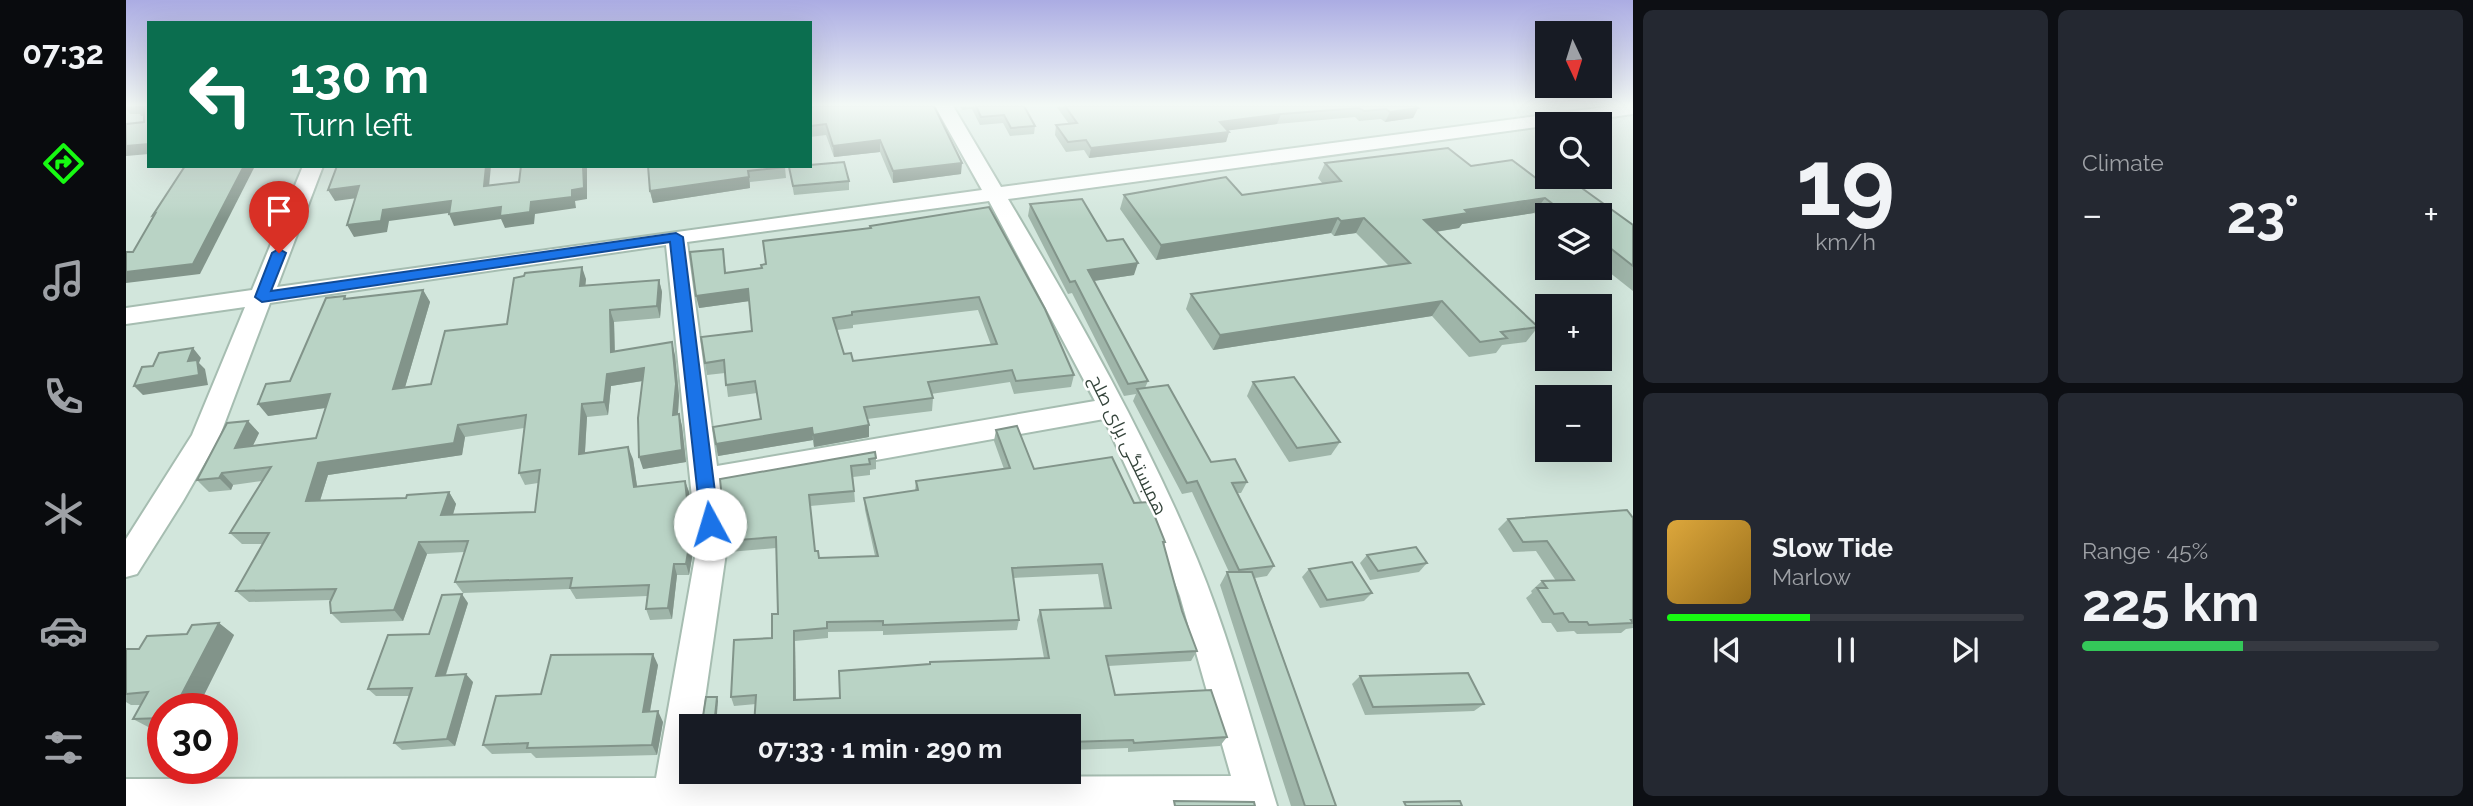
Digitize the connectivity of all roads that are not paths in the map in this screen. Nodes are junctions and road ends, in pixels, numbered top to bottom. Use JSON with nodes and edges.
{"nodes":[{"id":1,"x":966,"y":144,"type":"edge"},
{"id":2,"x":1373,"y":144,"type":"edge"},
{"id":3,"x":312,"y":168,"type":"edge"},
{"id":4,"x":995,"y":194,"type":"junction"},
{"id":5,"x":676,"y":237,"type":"junction"},
{"id":6,"x":262,"y":297,"type":"junction"},
{"id":7,"x":126,"y":316,"type":"edge"},
{"id":8,"x":1110,"y":408,"type":"junction"},
{"id":9,"x":705,"y":479,"type":"junction"},
{"id":10,"x":126,"y":564,"type":"edge"},
{"id":11,"x":126,"y":798,"type":"edge"},
{"id":12,"x":1257,"y":800,"type":"edge"},
{"id":13,"x":670,"y":801,"type":"edge"}],
"edges":[{"from":1,"to":4,"type":"street","name":"همبستگی برای صلح"},
{"from":2,"to":4,"type":"street"},
{"from":3,"to":6,"type":"street"},
{"from":4,"to":5,"type":"street"},
{"from":4,"to":8,"type":"street","name":"همبستگی برای صلح"},
{"from":5,"to":6,"type":"street"},
{"from":5,"to":9,"type":"street"},
{"from":6,"to":7,"type":"street"},
{"from":6,"to":10,"type":"street"},
{"from":8,"to":9,"type":"street"},
{"from":8,"to":12,"type":"street","name":"همبستگی برای صلح"},
{"from":9,"to":13,"type":"street"},
{"from":11,"to":13,"type":"street"},
{"from":12,"to":13,"type":"street"}]}
